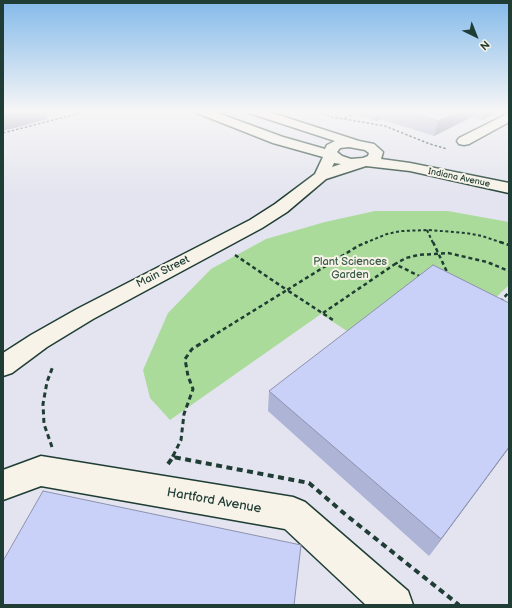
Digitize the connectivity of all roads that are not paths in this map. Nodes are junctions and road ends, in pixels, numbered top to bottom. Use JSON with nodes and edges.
{"nodes":[{"id":1,"x":276,"y":139,"type":"edge"},
{"id":2,"x":342,"y":139,"type":"edge"},
{"id":3,"x":467,"y":139,"type":"edge"},
{"id":4,"x":464,"y":141,"type":"dead end"},
{"id":5,"x":357,"y":144,"type":"junction"},
{"id":6,"x":331,"y":155,"type":"junction"},
{"id":7,"x":366,"y":158,"type":"junction"},
{"id":8,"x":321,"y":176,"type":"junction"},
{"id":9,"x":509,"y":188,"type":"edge"},
{"id":10,"x":3,"y":366,"type":"edge"},
{"id":11,"x":3,"y":485,"type":"edge"},
{"id":12,"x":394,"y":605,"type":"edge"}],
"edges":[{"from":1,"to":6,"type":"street"},
{"from":2,"to":5,"type":"street"},
{"from":3,"to":4,"type":"street"},
{"from":5,"to":6,"type":"street"},
{"from":5,"to":7,"type":"street"},
{"from":6,"to":7,"type":"street"},
{"from":6,"to":8,"type":"street","name":"Main Street"},
{"from":7,"to":8,"type":"street","name":"Main Street"},
{"from":7,"to":9,"type":"street","name":"Indiana Avenue"},
{"from":8,"to":10,"type":"street","name":"Main Street"},
{"from":11,"to":12,"type":"street","name":"Hartford Avenue"}]}
